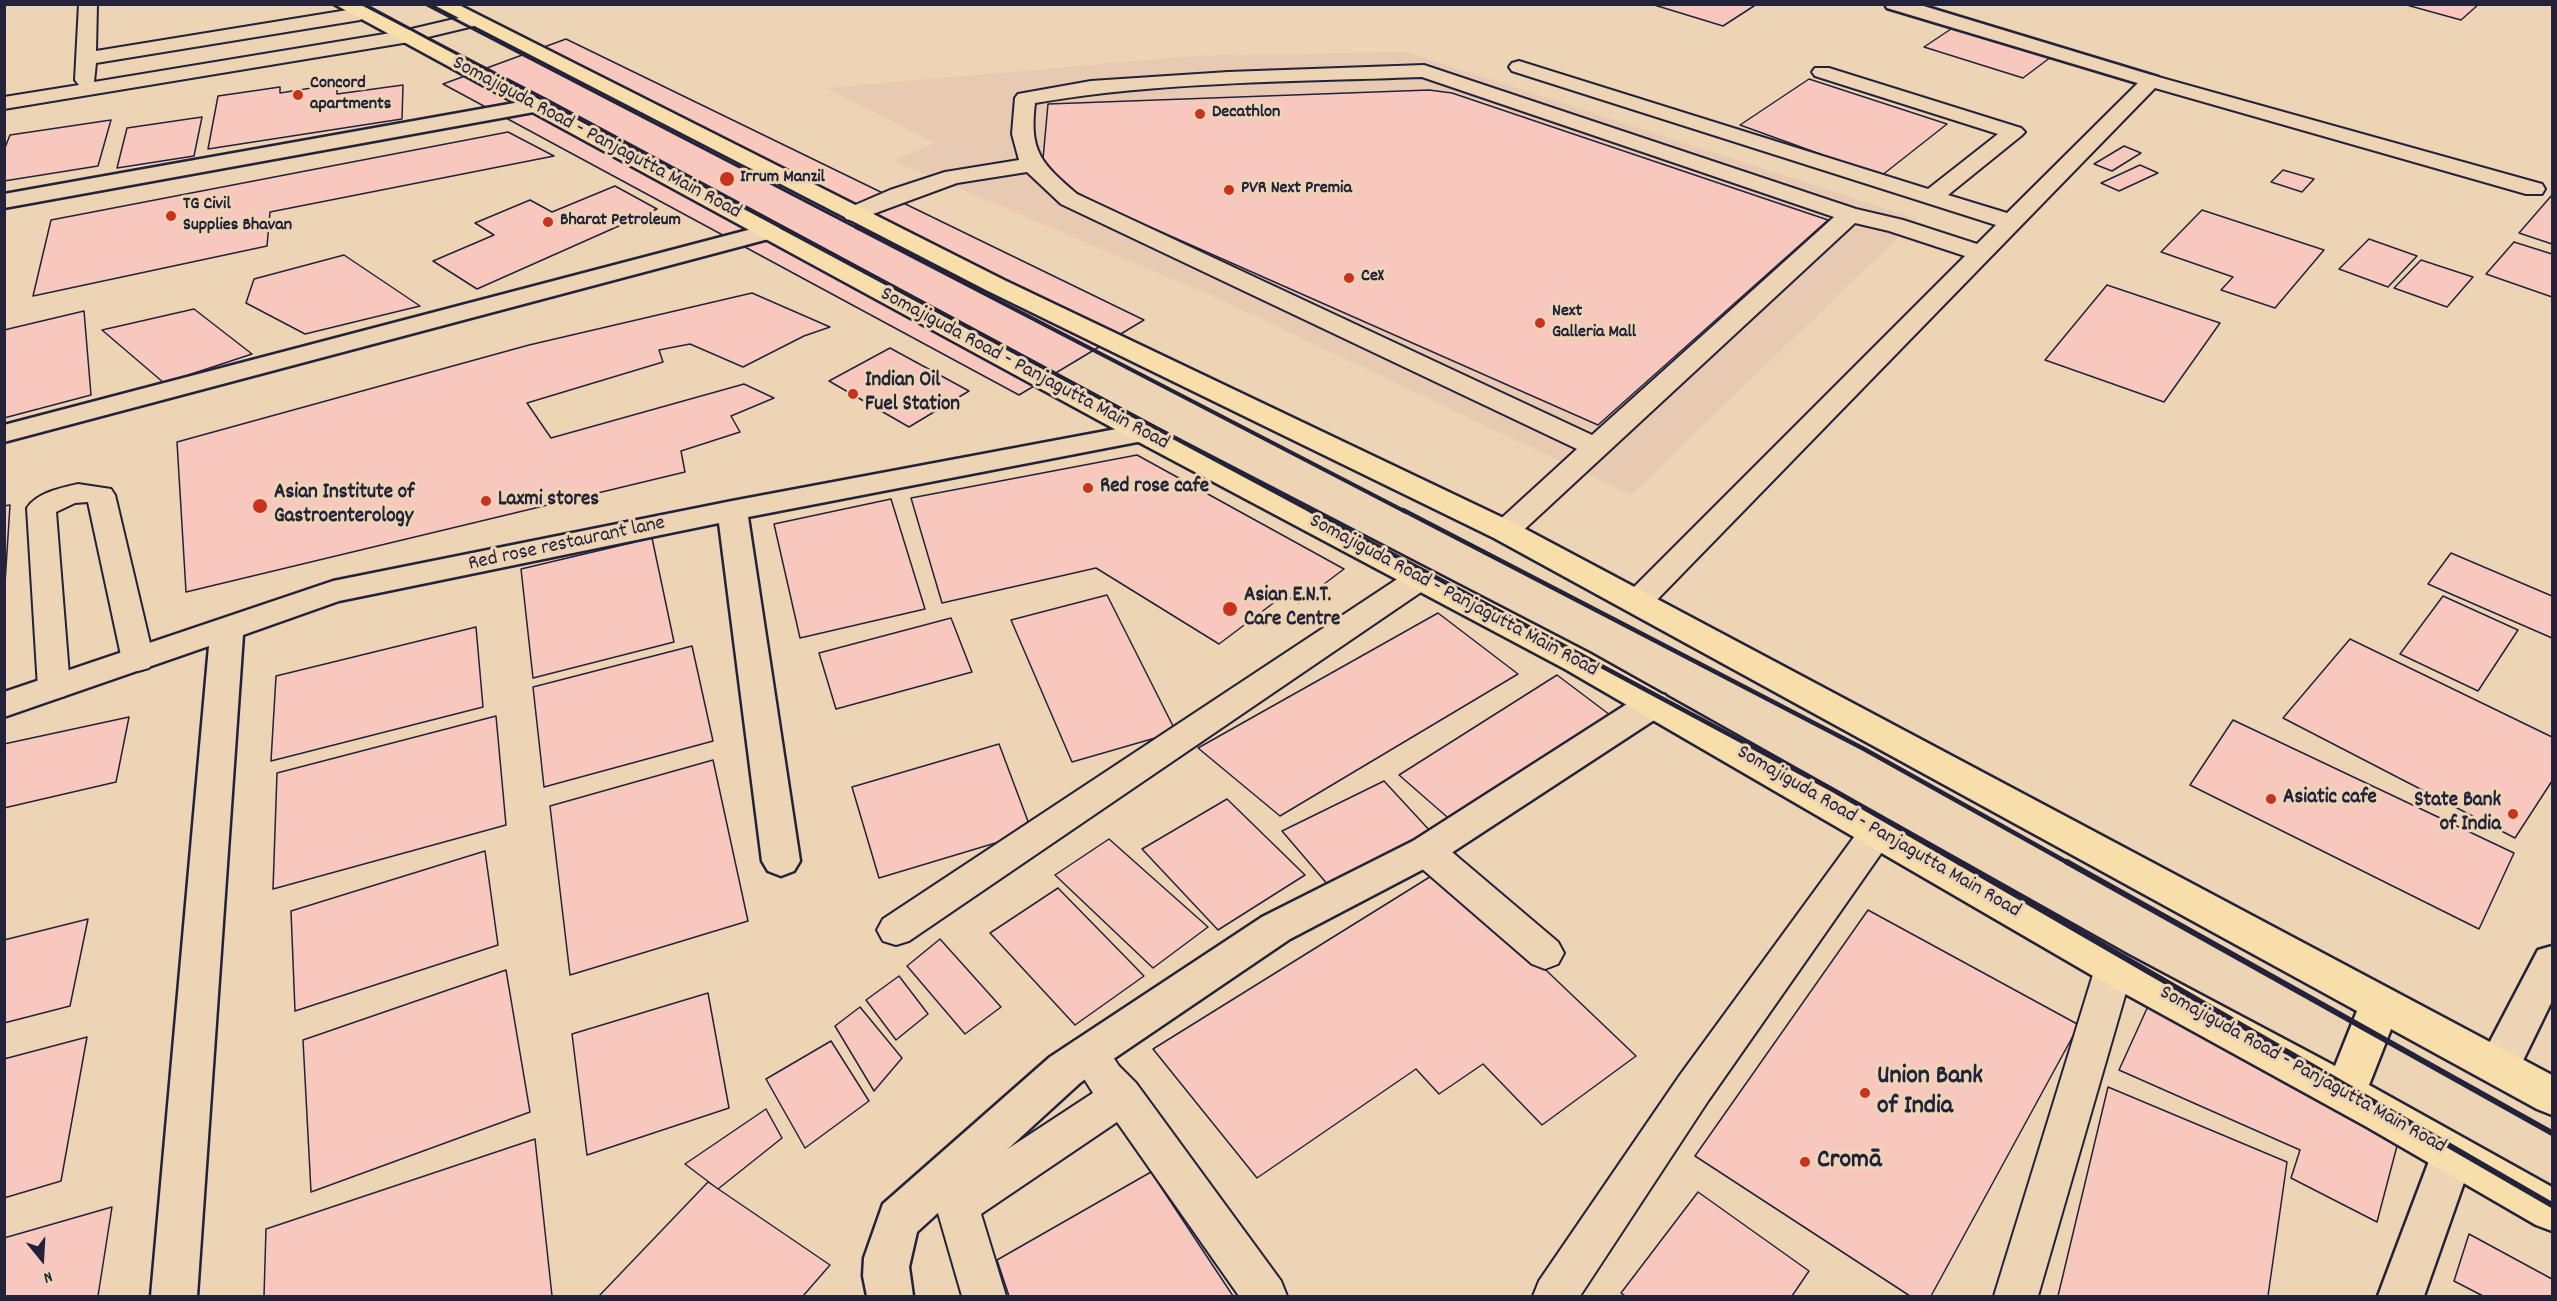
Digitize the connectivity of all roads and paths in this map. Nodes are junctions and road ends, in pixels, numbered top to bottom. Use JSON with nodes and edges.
{"nodes":[{"id":1,"x":88,"y":4,"type":"edge"},
{"id":2,"x":441,"y":4,"type":"edge"},
{"id":3,"x":1894,"y":4,"type":"edge"},
{"id":4,"x":352,"y":9,"type":"edge"},
{"id":5,"x":471,"y":21,"type":"junction"},
{"id":6,"x":403,"y":37,"type":"junction"},
{"id":7,"x":86,"y":59,"type":"junction"},
{"id":8,"x":1519,"y":68,"type":"dead end"},
{"id":9,"x":1822,"y":72,"type":"dead end"},
{"id":10,"x":2151,"y":81,"type":"junction"},
{"id":11,"x":84,"y":90,"type":"junction"},
{"id":12,"x":4,"y":103,"type":"edge"},
{"id":13,"x":537,"y":105,"type":"junction"},
{"id":14,"x":1030,"y":165,"type":"junction"},
{"id":15,"x":2534,"y":189,"type":"dead end"},
{"id":16,"x":1931,"y":197,"type":"junction"},
{"id":17,"x":4,"y":201,"type":"edge"},
{"id":18,"x":854,"y":214,"type":"junction"},
{"id":19,"x":1850,"y":215,"type":"junction"},
{"id":20,"x":2011,"y":222,"type":"junction"},
{"id":21,"x":767,"y":231,"type":"junction"},
{"id":22,"x":1981,"y":253,"type":"junction"},
{"id":23,"x":4,"y":434,"type":"edge"},
{"id":24,"x":1143,"y":434,"type":"junction"},
{"id":25,"x":1595,"y":447,"type":"junction"},
{"id":26,"x":732,"y":511,"type":"junction"},
{"id":27,"x":1505,"y":531,"type":"junction"},
{"id":28,"x":1419,"y":579,"type":"junction"},
{"id":29,"x":1638,"y":601,"type":"junction"},
{"id":30,"x":227,"y":630,"type":"junction"},
{"id":31,"x":138,"y":660,"type":"junction"},
{"id":32,"x":54,"y":688,"type":"junction"},
{"id":33,"x":1653,"y":704,"type":"junction"},
{"id":34,"x":4,"y":705,"type":"edge"},
{"id":35,"x":1877,"y":832,"type":"junction"},
{"id":36,"x":1426,"y":851,"type":"junction"},
{"id":37,"x":781,"y":861,"type":"dead end"},
{"id":38,"x":896,"y":930,"type":"dead end"},
{"id":39,"x":1545,"y":953,"type":"dead end"},
{"id":40,"x":2553,"y":962,"type":"edge"},
{"id":41,"x":2114,"y":968,"type":"junction"},
{"id":42,"x":2381,"y":1002,"type":"junction"},
{"id":43,"x":1088,"y":1053,"type":"junction"},
{"id":44,"x":2499,"y":1066,"type":"junction"},
{"id":45,"x":2345,"y":1093,"type":"junction"},
{"id":46,"x":1122,"y":1096,"type":"junction"},
{"id":47,"x":2553,"y":1096,"type":"edge"},
{"id":48,"x":2452,"y":1154,"type":"junction"},
{"id":49,"x":2553,"y":1210,"type":"edge"},
{"id":50,"x":174,"y":1296,"type":"edge"},
{"id":51,"x":890,"y":1296,"type":"edge"},
{"id":52,"x":984,"y":1296,"type":"edge"},
{"id":53,"x":1265,"y":1296,"type":"edge"},
{"id":54,"x":1555,"y":1296,"type":"edge"},
{"id":55,"x":2016,"y":1296,"type":"edge"},
{"id":56,"x":2401,"y":1296,"type":"edge"}],
"edges":[{"from":1,"to":7,"type":"lane"},
{"from":2,"to":5,"type":"highway"},
{"from":3,"to":10,"type":"street"},
{"from":4,"to":6,"type":"highway","name":"Somajiguda Road - Panjagutta Main Road"},
{"from":4,"to":7,"type":"lane"},
{"from":5,"to":6,"type":"lane"},
{"from":5,"to":18,"type":"highway"},
{"from":6,"to":11,"type":"lane"},
{"from":6,"to":13,"type":"highway","name":"Somajiguda Road - Panjagutta Main Road"},
{"from":7,"to":11,"type":"lane"},
{"from":8,"to":16,"type":"lane"},
{"from":9,"to":16,"type":"lane"},
{"from":10,"to":15,"type":"lane"},
{"from":10,"to":20,"type":"lane"},
{"from":11,"to":12,"type":"lane"},
{"from":13,"to":17,"type":"street"},
{"from":13,"to":21,"type":"highway","name":"Somajiguda Road - Panjagutta Main Road"},
{"from":14,"to":18,"type":"lane"},
{"from":14,"to":19,"type":"lane"},
{"from":14,"to":25,"type":"lane"},
{"from":16,"to":20,"type":"lane"},
{"from":18,"to":27,"type":"highway"},
{"from":19,"to":22,"type":"lane"},
{"from":19,"to":25,"type":"lane"},
{"from":20,"to":22,"type":"lane"},
{"from":21,"to":23,"type":"street"},
{"from":21,"to":24,"type":"highway","name":"Somajiguda Road - Panjagutta Main Road"},
{"from":22,"to":29,"type":"lane"},
{"from":24,"to":26,"type":"street","name":"Red rose restaurant lane"},
{"from":24,"to":28,"type":"highway","name":"Somajiguda Road - Panjagutta Main Road"},
{"from":25,"to":27,"type":"lane"},
{"from":26,"to":30,"type":"street","name":"Red rose restaurant lane"},
{"from":26,"to":37,"type":"street"},
{"from":27,"to":29,"type":"highway"},
{"from":28,"to":33,"type":"highway","name":"Somajiguda Road - Panjagutta Main Road"},
{"from":28,"to":38,"type":"lane"},
{"from":29,"to":42,"type":"highway"},
{"from":30,"to":31,"type":"street","name":"Red rose restaurant lane"},
{"from":30,"to":50,"type":"street"},
{"from":31,"to":32,"type":"street","name":"Red rose restaurant lane"},
{"from":31,"to":32,"type":"lane"},
{"from":32,"to":34,"type":"street","name":"Red rose restaurant lane"},
{"from":33,"to":35,"type":"highway","name":"Somajiguda Road - Panjagutta Main Road"},
{"from":33,"to":36,"type":"street"},
{"from":35,"to":41,"type":"highway","name":"Somajiguda Road - Panjagutta Main Road"},
{"from":35,"to":54,"type":"lane"},
{"from":36,"to":39,"type":"lane"},
{"from":36,"to":43,"type":"street"},
{"from":40,"to":44,"type":"street"},
{"from":41,"to":45,"type":"highway","name":"Somajiguda Road - Panjagutta Main Road"},
{"from":41,"to":55,"type":"lane"},
{"from":42,"to":44,"type":"highway"},
{"from":42,"to":45,"type":"highway"},
{"from":43,"to":46,"type":"lane"},
{"from":43,"to":51,"type":"street"},
{"from":44,"to":47,"type":"highway"},
{"from":45,"to":48,"type":"highway","name":"Somajiguda Road - Panjagutta Main Road"},
{"from":46,"to":52,"type":"lane"},
{"from":46,"to":53,"type":"lane"},
{"from":48,"to":49,"type":"highway","name":"Somajiguda Road - Panjagutta Main Road"},
{"from":48,"to":56,"type":"street"}]}
